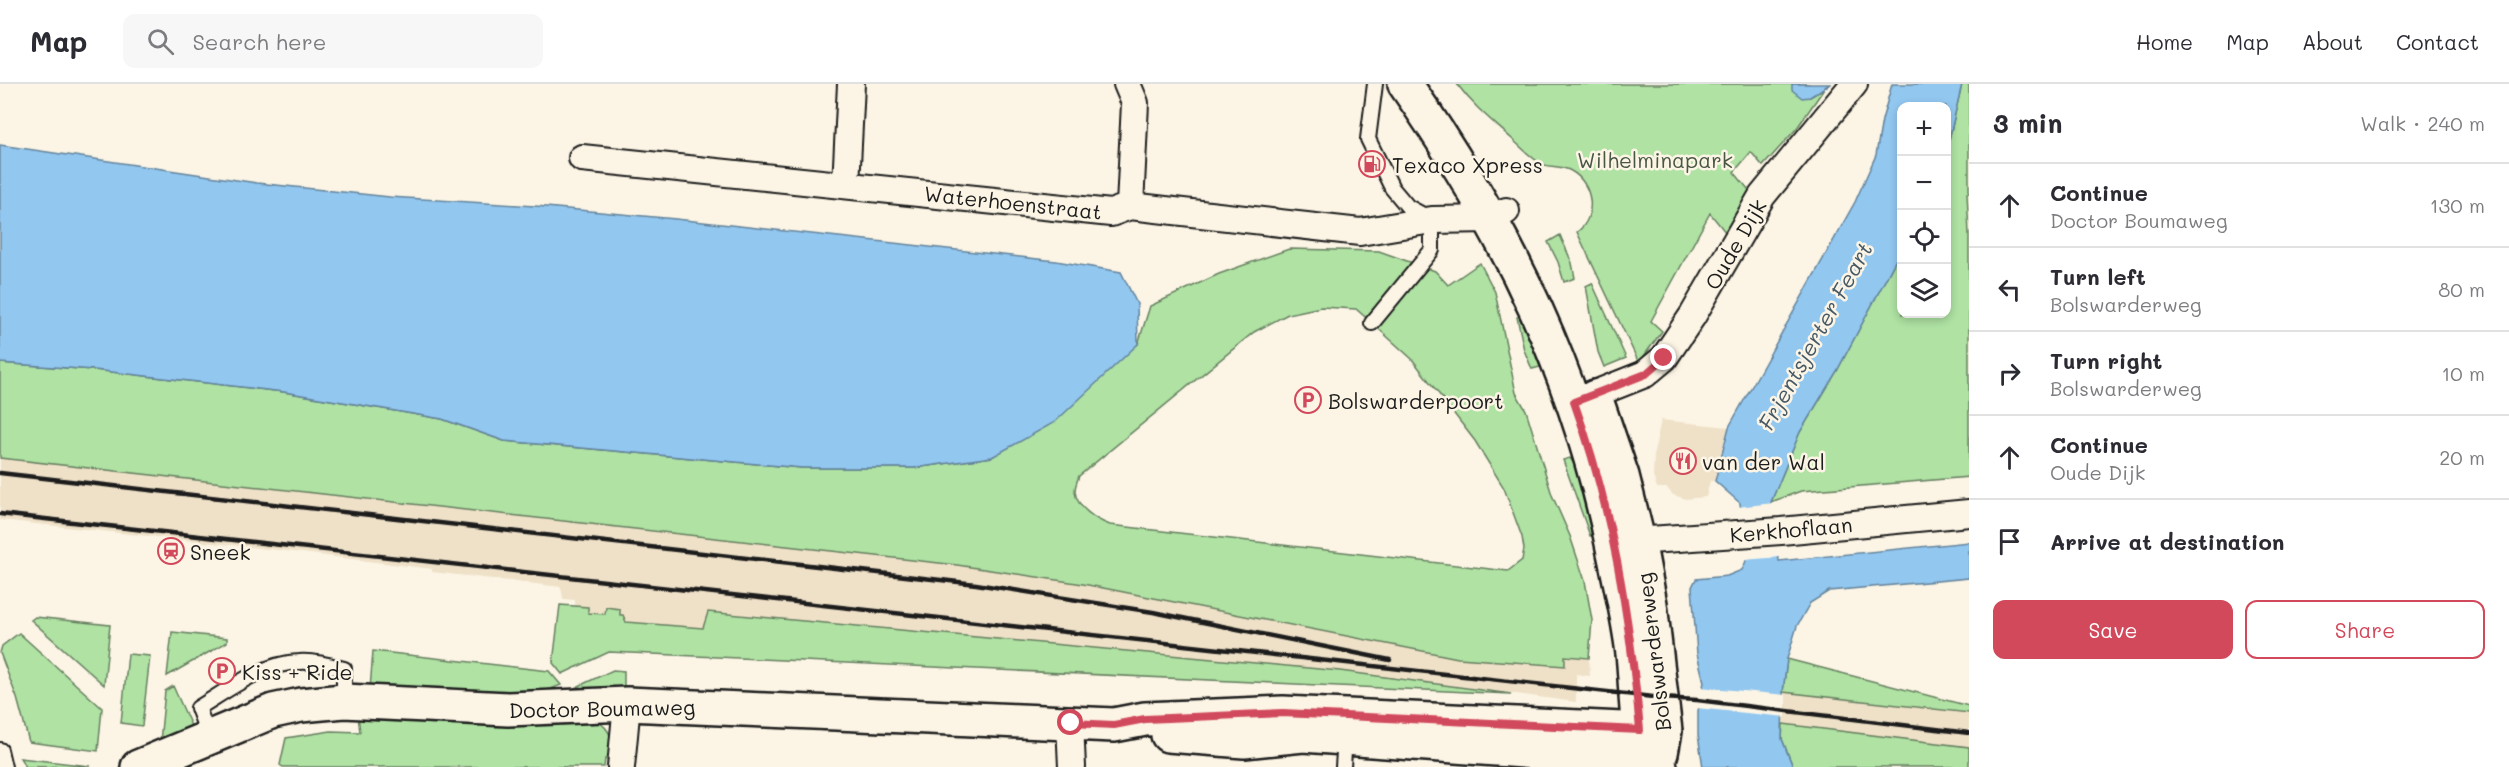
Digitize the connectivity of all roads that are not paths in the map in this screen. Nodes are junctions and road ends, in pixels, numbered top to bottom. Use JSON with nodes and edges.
{"nodes":[{"id":1,"x":850,"y":84,"type":"edge"},
{"id":2,"x":1127,"y":84,"type":"edge"},
{"id":3,"x":1375,"y":84,"type":"edge"},
{"id":4,"x":1405,"y":84,"type":"edge"},
{"id":5,"x":1425,"y":84,"type":"edge"},
{"id":6,"x":1854,"y":84,"type":"edge"},
{"id":7,"x":582,"y":158,"type":"dead end"},
{"id":8,"x":846,"y":185,"type":"junction"},
{"id":9,"x":1131,"y":206,"type":"junction"},
{"id":10,"x":1492,"y":217,"type":"junction"},
{"id":11,"x":1432,"y":220,"type":"junction"},
{"id":12,"x":1372,"y":323,"type":"dead end"},
{"id":13,"x":1592,"y":395,"type":"junction"},
{"id":14,"x":1969,"y":513,"type":"edge"},
{"id":15,"x":1625,"y":541,"type":"junction"},
{"id":16,"x":344,"y":701,"type":"junction"},
{"id":17,"x":627,"y":704,"type":"junction"},
{"id":18,"x":1071,"y":723,"type":"junction"},
{"id":19,"x":210,"y":736,"type":"junction"},
{"id":20,"x":1344,"y":741,"type":"edge"},
{"id":21,"x":1656,"y":747,"type":"edge"},
{"id":22,"x":0,"y":750,"type":"edge"},
{"id":23,"x":4,"y":767,"type":"edge"},
{"id":24,"x":138,"y":767,"type":"edge"},
{"id":25,"x":621,"y":767,"type":"edge"},
{"id":26,"x":1072,"y":767,"type":"edge"}],
"edges":[{"from":1,"to":8,"type":"street"},
{"from":2,"to":9,"type":"street"},
{"from":3,"to":11,"type":"lane"},
{"from":4,"to":10,"type":"main road","name":"Bolswarderweg"},
{"from":5,"to":10,"type":"main road","name":"Bolswarderweg"},
{"from":6,"to":13,"type":"street","name":"Oude Dijk"},
{"from":7,"to":8,"type":"street","name":"Waterhoenstraat"},
{"from":8,"to":9,"type":"street","name":"Waterhoenstraat"},
{"from":9,"to":11,"type":"street","name":"Waterhoenstraat"},
{"from":10,"to":11,"type":"street","name":"Waterhoenstraat"},
{"from":10,"to":13,"type":"main road","name":"Bolswarderweg"},
{"from":11,"to":12,"type":"lane"},
{"from":13,"to":15,"type":"main road","name":"Bolswarderweg"},
{"from":14,"to":15,"type":"street","name":"Kerkhoflaan"},
{"from":15,"to":21,"type":"main road","name":"Bolswarderweg"},
{"from":16,"to":17,"type":"main road","name":"Doctor Boumaweg"},
{"from":16,"to":19,"type":"main road","name":"Doctor Boumaweg"},
{"from":16,"to":19,"type":"lane"},
{"from":17,"to":18,"type":"main road","name":"Doctor Boumaweg"},
{"from":17,"to":25,"type":"street"},
{"from":18,"to":20,"type":"main road","name":"Doctor Boumaweg"},
{"from":18,"to":26,"type":"street"},
{"from":19,"to":24,"type":"main road","name":"Doctor Boumaweg"},
{"from":20,"to":21,"type":"main road","name":"Doctor Boumaweg"},
{"from":22,"to":23,"type":"lane"}]}
